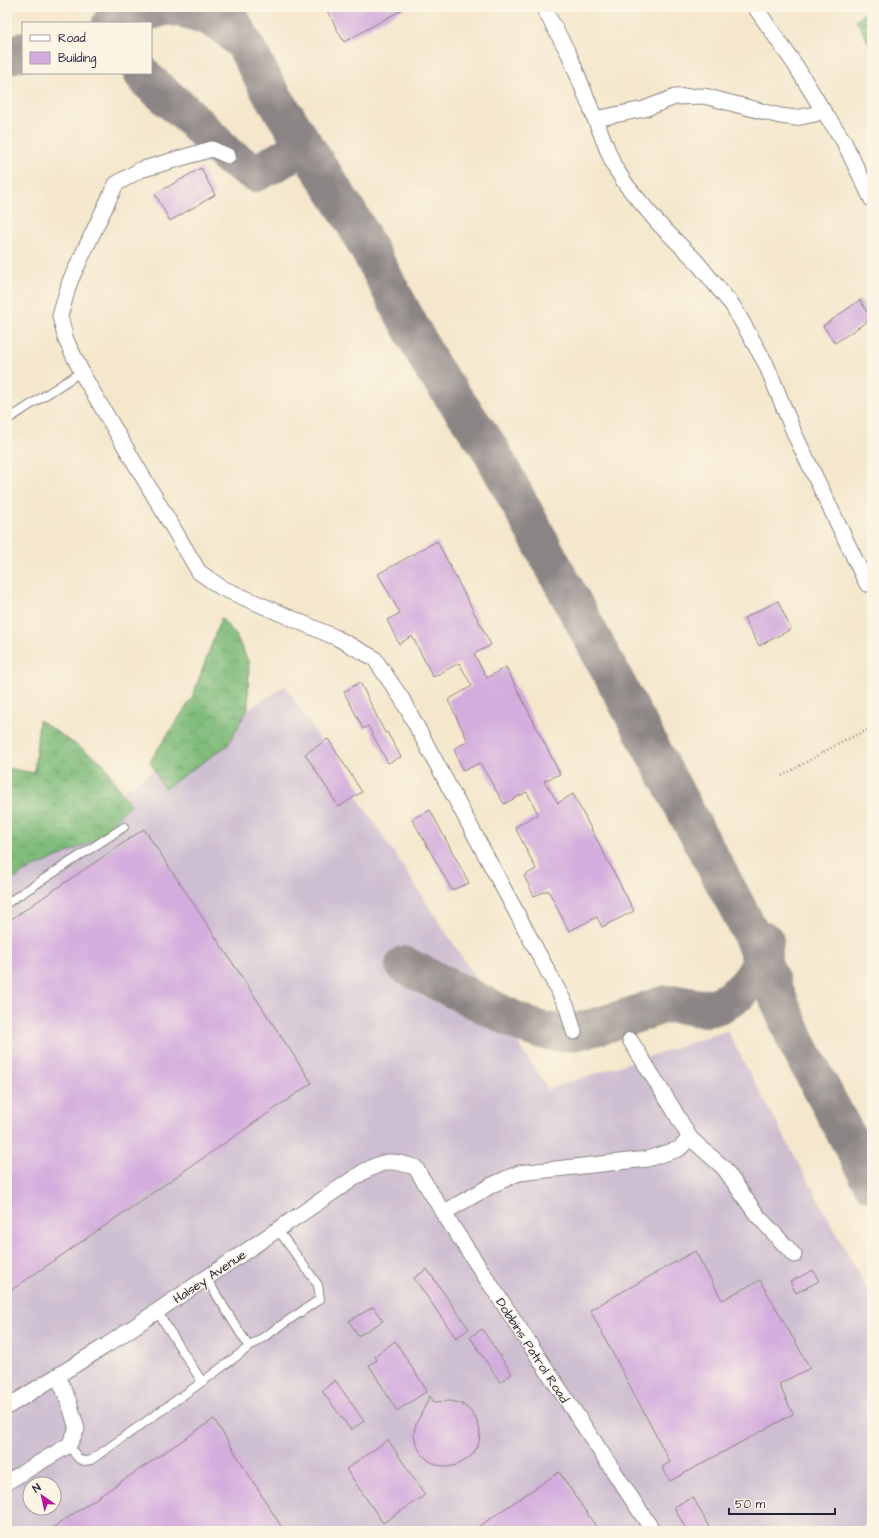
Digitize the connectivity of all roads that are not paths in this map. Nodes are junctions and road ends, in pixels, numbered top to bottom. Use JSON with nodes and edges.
{"nodes":[{"id":1,"x":544,"y":7,"type":"edge"},
{"id":2,"x":755,"y":7,"type":"edge"},
{"id":3,"x":822,"y":109,"type":"junction"},
{"id":4,"x":595,"y":119,"type":"junction"},
{"id":5,"x":228,"y":156,"type":"dead end"},
{"id":6,"x":872,"y":200,"type":"edge"},
{"id":7,"x":82,"y":372,"type":"junction"},
{"id":8,"x":7,"y":420,"type":"edge"},
{"id":9,"x":868,"y":584,"type":"dead end"},
{"id":10,"x":124,"y":827,"type":"dead end"},
{"id":11,"x":7,"y":903,"type":"edge"},
{"id":12,"x":574,"y":1032,"type":"dead end"},
{"id":13,"x":630,"y":1040,"type":"dead end"},
{"id":14,"x":690,"y":1138,"type":"junction"},
{"id":15,"x":415,"y":1167,"type":"joint"},
{"id":16,"x":443,"y":1213,"type":"junction"},
{"id":17,"x":278,"y":1230,"type":"junction"},
{"id":18,"x":794,"y":1255,"type":"dead end"},
{"id":19,"x":206,"y":1278,"type":"junction"},
{"id":20,"x":157,"y":1311,"type":"junction"},
{"id":21,"x":249,"y":1347,"type":"junction"},
{"id":22,"x":58,"y":1376,"type":"junction"},
{"id":23,"x":202,"y":1382,"type":"junction"},
{"id":24,"x":7,"y":1407,"type":"edge"},
{"id":25,"x":69,"y":1446,"type":"junction"},
{"id":26,"x":7,"y":1482,"type":"edge"},
{"id":27,"x":653,"y":1531,"type":"edge"}],
"edges":[{"from":1,"to":4,"type":"street"},
{"from":2,"to":3,"type":"street"},
{"from":3,"to":4,"type":"street"},
{"from":3,"to":6,"type":"street"},
{"from":4,"to":9,"type":"street"},
{"from":5,"to":7,"type":"street"},
{"from":7,"to":8,"type":"lane"},
{"from":7,"to":12,"type":"street"},
{"from":10,"to":11,"type":"lane"},
{"from":13,"to":14,"type":"street"},
{"from":14,"to":16,"type":"street"},
{"from":14,"to":18,"type":"street"},
{"from":15,"to":16,"type":"street","name":"Dobbins Patrol Road"},
{"from":15,"to":17,"type":"street","name":"Halsey Avenue"},
{"from":16,"to":27,"type":"street","name":"Dobbins Patrol Road"},
{"from":17,"to":19,"type":"street","name":"Halsey Avenue"},
{"from":17,"to":21,"type":"lane"},
{"from":19,"to":20,"type":"street","name":"Halsey Avenue"},
{"from":19,"to":21,"type":"lane"},
{"from":20,"to":22,"type":"street","name":"Halsey Avenue"},
{"from":20,"to":23,"type":"lane"},
{"from":21,"to":23,"type":"lane"},
{"from":22,"to":24,"type":"street","name":"Halsey Avenue"},
{"from":22,"to":25,"type":"street"},
{"from":23,"to":25,"type":"lane"},
{"from":25,"to":26,"type":"street"}]}
